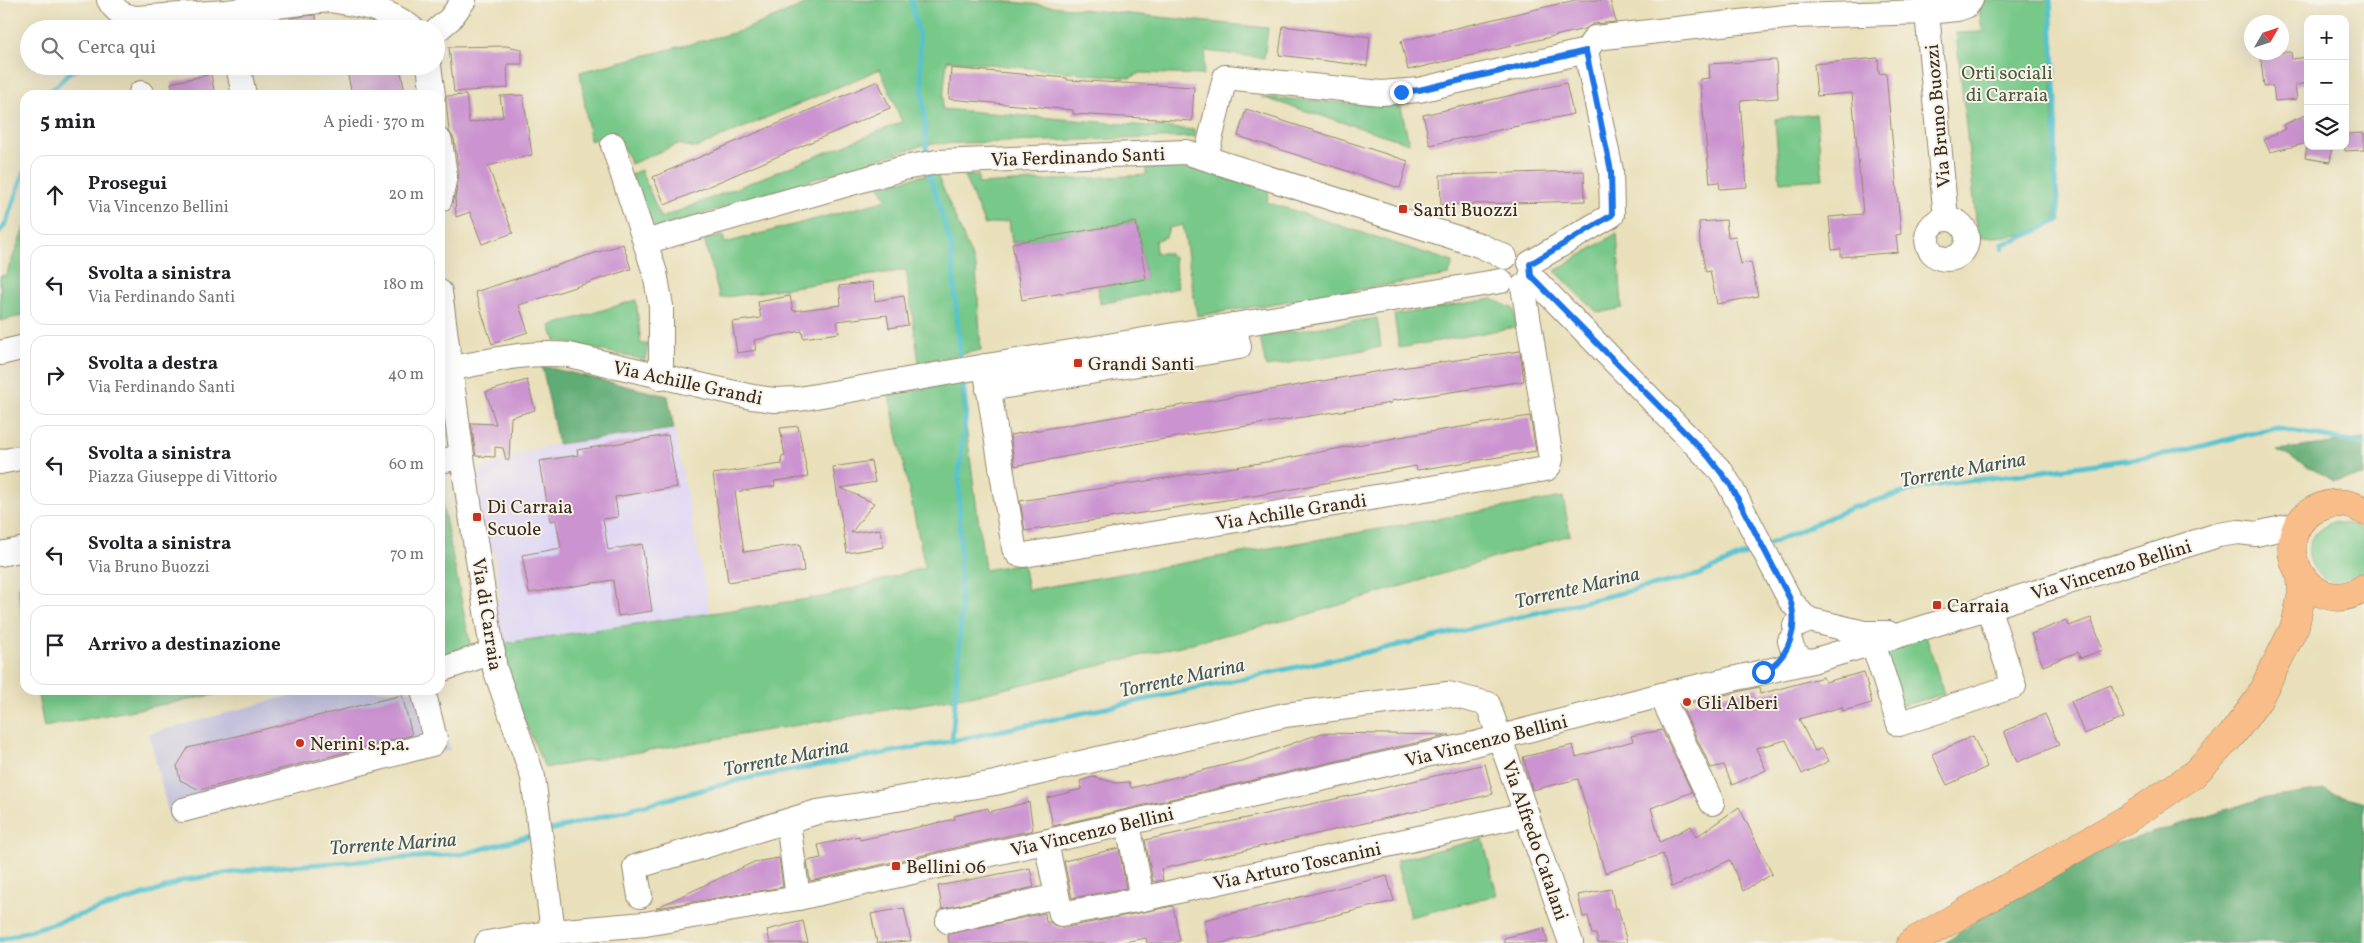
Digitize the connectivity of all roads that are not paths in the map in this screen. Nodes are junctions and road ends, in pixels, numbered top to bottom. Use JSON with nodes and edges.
{"nodes":[{"id":1,"x":109,"y":0,"type":"edge"},
{"id":2,"x":329,"y":0,"type":"edge"},
{"id":3,"x":464,"y":0,"type":"edge"},
{"id":4,"x":1971,"y":0,"type":"edge"},
{"id":5,"x":1927,"y":12,"type":"junction"},
{"id":6,"x":228,"y":20,"type":"edge"},
{"id":7,"x":402,"y":20,"type":"edge"},
{"id":8,"x":445,"y":24,"type":"edge"},
{"id":9,"x":1586,"y":51,"type":"junction"},
{"id":10,"x":240,"y":75,"type":"edge"},
{"id":11,"x":430,"y":75,"type":"edge"},
{"id":12,"x":243,"y":90,"type":"edge"},
{"id":13,"x":432,"y":90,"type":"edge"},
{"id":14,"x":612,"y":145,"type":"dead end"},
{"id":15,"x":1206,"y":157,"type":"junction"},
{"id":16,"x":1946,"y":219,"type":"dead end"},
{"id":17,"x":645,"y":242,"type":"junction"},
{"id":18,"x":1521,"y":277,"type":"junction"},
{"id":19,"x":20,"y":348,"type":"edge"},
{"id":20,"x":0,"y":353,"type":"edge"},
{"id":21,"x":445,"y":370,"type":"edge"},
{"id":22,"x":981,"y":374,"type":"junction"},
{"id":23,"x":661,"y":378,"type":"junction"},
{"id":24,"x":20,"y":458,"type":"edge"},
{"id":25,"x":451,"y":459,"type":"edge"},
{"id":26,"x":0,"y":462,"type":"edge"},
{"id":27,"x":2362,"y":508,"type":"edge"},
{"id":28,"x":2300,"y":524,"type":"junction"},
{"id":29,"x":2256,"y":534,"type":"junction"},
{"id":30,"x":20,"y":550,"type":"edge"},
{"id":31,"x":0,"y":554,"type":"edge"},
{"id":32,"x":2297,"y":566,"type":"junction"},
{"id":33,"x":2364,"y":588,"type":"edge"},
{"id":34,"x":2331,"y":596,"type":"junction"},
{"id":35,"x":1988,"y":607,"type":"junction"},
{"id":36,"x":2296,"y":626,"type":"junction"},
{"id":37,"x":1802,"y":627,"type":"junction"},
{"id":38,"x":1910,"y":632,"type":"junction"},
{"id":39,"x":1873,"y":643,"type":"junction"},
{"id":40,"x":492,"y":652,"type":"junction"},
{"id":41,"x":1815,"y":660,"type":"junction"},
{"id":42,"x":445,"y":668,"type":"edge"},
{"id":43,"x":1763,"y":672,"type":"junction"},
{"id":44,"x":424,"y":695,"type":"edge"},
{"id":45,"x":1661,"y":695,"type":"junction"},
{"id":46,"x":1501,"y":738,"type":"junction"},
{"id":47,"x":1712,"y":803,"type":"dead end"},
{"id":48,"x":184,"y":810,"type":"dead end"},
{"id":49,"x":1527,"y":814,"type":"junction"},
{"id":50,"x":788,"y":822,"type":"junction"},
{"id":51,"x":1128,"y":823,"type":"junction"},
{"id":52,"x":1046,"y":842,"type":"junction"},
{"id":53,"x":640,"y":896,"type":"dead end"},
{"id":54,"x":1057,"y":896,"type":"junction"},
{"id":55,"x":798,"y":898,"type":"junction"},
{"id":56,"x":1142,"y":899,"type":"junction"},
{"id":57,"x":948,"y":921,"type":"dead end"},
{"id":58,"x":553,"y":932,"type":"junction"},
{"id":59,"x":487,"y":943,"type":"edge"},
{"id":60,"x":1571,"y":943,"type":"edge"},
{"id":61,"x":1911,"y":943,"type":"edge"}],
"edges":[{"from":1,"to":6,"type":"street"},
{"from":2,"to":6,"type":"street"},
{"from":2,"to":7,"type":"street"},
{"from":3,"to":8,"type":"street"},
{"from":4,"to":5,"type":"street"},
{"from":5,"to":9,"type":"street"},
{"from":5,"to":16,"type":"street","name":"Via Bruno Buozzi"},
{"from":9,"to":15,"type":"street"},
{"from":9,"to":18,"type":"street"},
{"from":10,"to":12,"type":"street"},
{"from":11,"to":13,"type":"street"},
{"from":14,"to":17,"type":"street"},
{"from":15,"to":17,"type":"street","name":"Via Ferdinando Santi"},
{"from":15,"to":18,"type":"street","name":"Via Ferdinando Santi"},
{"from":17,"to":23,"type":"street"},
{"from":18,"to":22,"type":"street","name":"Via Achille Grandi"},
{"from":18,"to":22,"type":"street","name":"Via Achille Grandi"},
{"from":18,"to":37,"type":"street","name":"Via Ferdinando Santi"},
{"from":19,"to":20,"type":"street"},
{"from":21,"to":23,"type":"street","name":"Via Achille Grandi"},
{"from":21,"to":25,"type":"street","name":"Via di Carraia"},
{"from":22,"to":23,"type":"street","name":"Via Achille Grandi"},
{"from":24,"to":26,"type":"street"},
{"from":25,"to":40,"type":"street","name":"Via di Carraia"},
{"from":27,"to":28,"type":"main road"},
{"from":28,"to":29,"type":"street","name":"Via Vincenzo Bellini"},
{"from":28,"to":32,"type":"main road"},
{"from":29,"to":32,"type":"street","name":"Via Vincenzo Bellini"},
{"from":29,"to":35,"type":"street","name":"Via Vincenzo Bellini"},
{"from":30,"to":31,"type":"street"},
{"from":32,"to":34,"type":"main road"},
{"from":32,"to":36,"type":"main road"},
{"from":33,"to":34,"type":"main road"},
{"from":34,"to":36,"type":"main road"},
{"from":35,"to":38,"type":"street","name":"Via Vincenzo Bellini"},
{"from":35,"to":39,"type":"street"},
{"from":36,"to":61,"type":"main road"},
{"from":37,"to":38,"type":"street","name":"Via Vincenzo Bellini"},
{"from":37,"to":41,"type":"street"},
{"from":37,"to":41,"type":"street"},
{"from":37,"to":43,"type":"street","name":"Via Vincenzo Bellini"},
{"from":38,"to":39,"type":"street","name":"Via Vincenzo Bellini"},
{"from":39,"to":41,"type":"street","name":"Via Vincenzo Bellini"},
{"from":40,"to":42,"type":"street"},
{"from":40,"to":58,"type":"street","name":"Via di Carraia"},
{"from":41,"to":43,"type":"street","name":"Via Vincenzo Bellini"},
{"from":43,"to":45,"type":"street","name":"Via Vincenzo Bellini"},
{"from":44,"to":48,"type":"street"},
{"from":45,"to":46,"type":"street","name":"Via Vincenzo Bellini"},
{"from":45,"to":47,"type":"street"},
{"from":46,"to":49,"type":"street","name":"Via Alfredo Catalani"},
{"from":46,"to":50,"type":"street","name":"Via Alfredo Catalani"},
{"from":46,"to":51,"type":"street","name":"Via Vincenzo Bellini"},
{"from":49,"to":56,"type":"street","name":"Via Arturo Toscanini"},
{"from":49,"to":60,"type":"street","name":"Via Alfredo Catalani"},
{"from":50,"to":53,"type":"street"},
{"from":50,"to":55,"type":"street"},
{"from":51,"to":52,"type":"street","name":"Via Vincenzo Bellini"},
{"from":51,"to":56,"type":"street"},
{"from":52,"to":54,"type":"street"},
{"from":52,"to":55,"type":"street","name":"Via Vincenzo Bellini"},
{"from":54,"to":56,"type":"street","name":"Via Arturo Toscanini"},
{"from":54,"to":57,"type":"street"},
{"from":55,"to":58,"type":"street","name":"Via Vincenzo Bellini"},
{"from":58,"to":59,"type":"street","name":"Via Vincenzo Bellini"}]}
